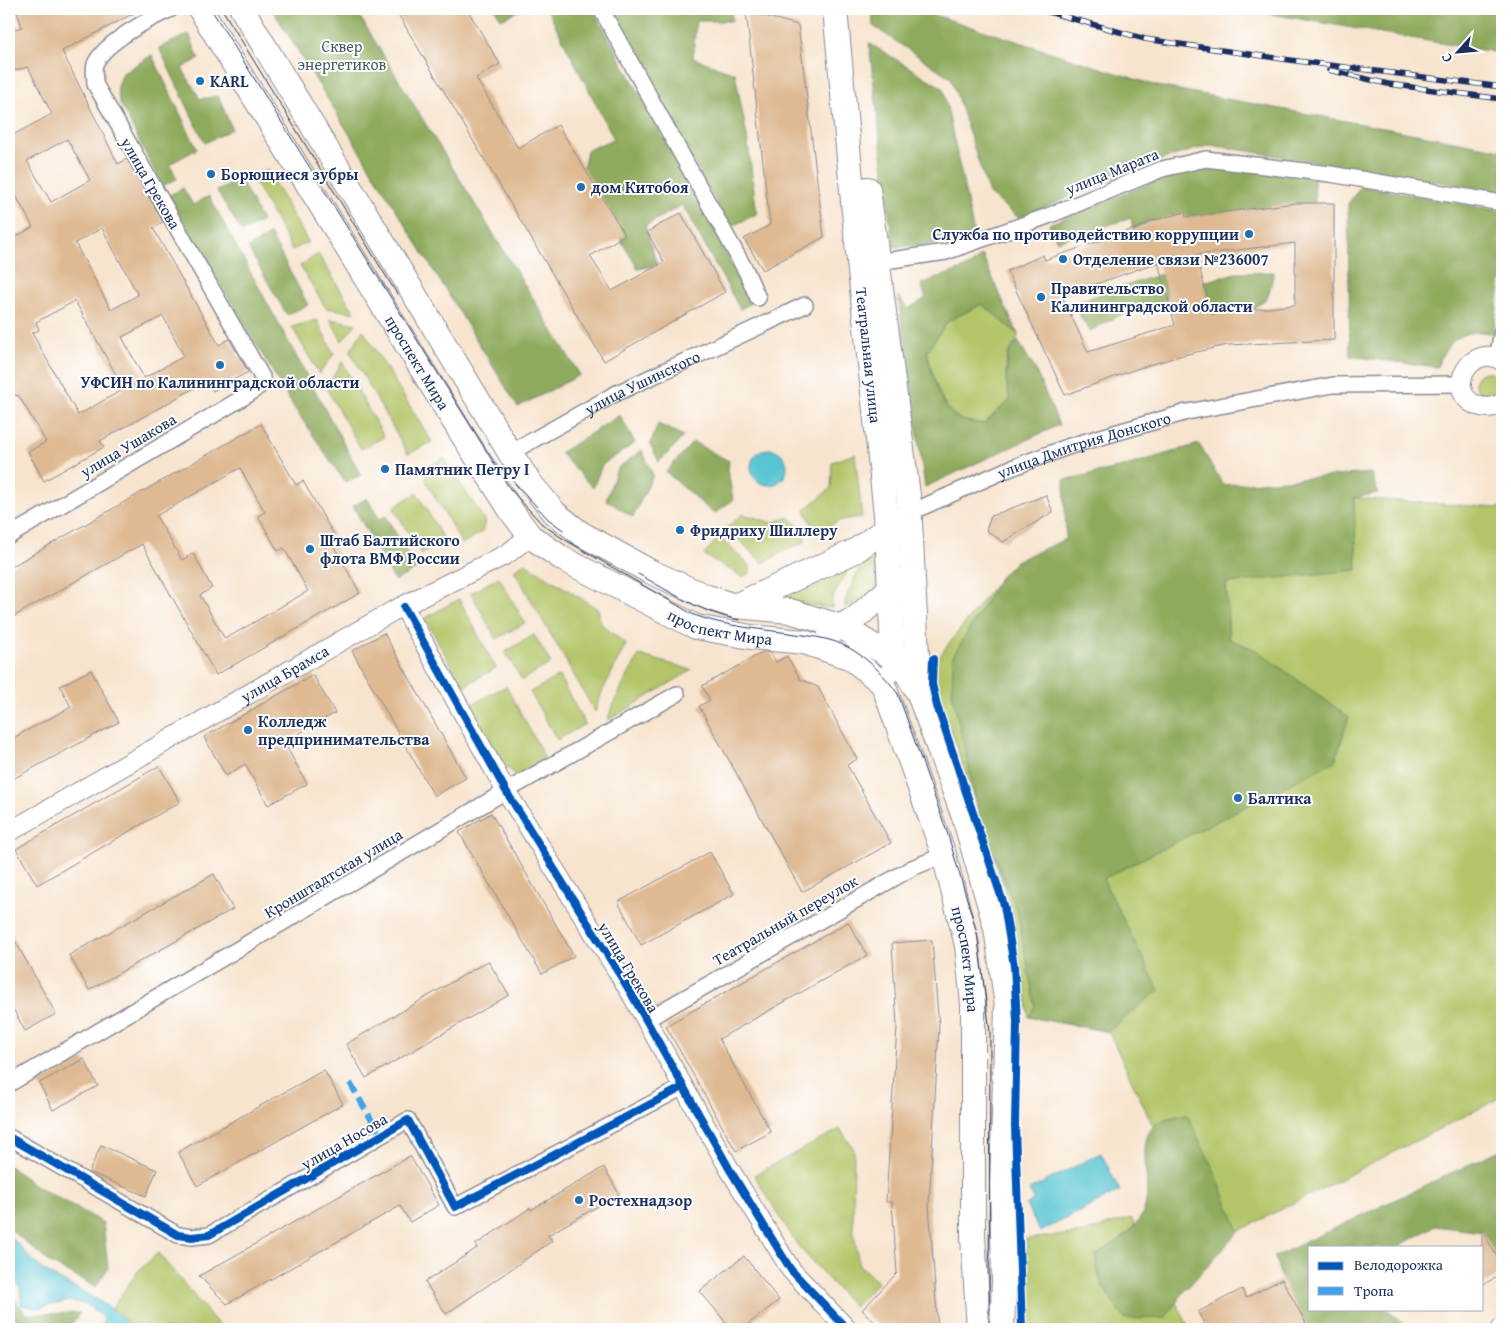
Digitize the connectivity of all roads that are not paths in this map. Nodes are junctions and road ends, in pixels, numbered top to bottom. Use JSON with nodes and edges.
{"nodes":[{"id":1,"x":171,"y":9,"type":"edge"},
{"id":2,"x":200,"y":9,"type":"edge"},
{"id":3,"x":242,"y":9,"type":"edge"},
{"id":4,"x":601,"y":9,"type":"edge"},
{"id":5,"x":838,"y":9,"type":"edge"},
{"id":6,"x":1502,"y":203,"type":"edge"},
{"id":7,"x":869,"y":263,"type":"junction"},
{"id":8,"x":758,"y":298,"type":"dead end"},
{"id":9,"x":805,"y":305,"type":"dead end"},
{"id":10,"x":1502,"y":330,"type":"edge"},
{"id":11,"x":1500,"y":360,"type":"edge"},
{"id":12,"x":263,"y":383,"type":"joint"},
{"id":13,"x":1461,"y":384,"type":"junction"},
{"id":14,"x":1502,"y":403,"type":"edge"},
{"id":15,"x":510,"y":453,"type":"junction"},
{"id":16,"x":484,"y":469,"type":"junction"},
{"id":17,"x":555,"y":512,"type":"junction"},
{"id":18,"x":910,"y":513,"type":"junction"},
{"id":19,"x":887,"y":528,"type":"junction"},
{"id":20,"x":9,"y":536,"type":"edge"},
{"id":21,"x":530,"y":536,"type":"junction"},
{"id":22,"x":912,"y":567,"type":"junction"},
{"id":23,"x":889,"y":590,"type":"junction"},
{"id":24,"x":735,"y":606,"type":"junction"},
{"id":25,"x":404,"y":607,"type":"junction"},
{"id":26,"x":842,"y":627,"type":"junction"},
{"id":27,"x":804,"y":642,"type":"junction"},
{"id":28,"x":892,"y":657,"type":"junction"},
{"id":29,"x":676,"y":694,"type":"dead end"},
{"id":30,"x":919,"y":694,"type":"junction"},
{"id":31,"x":890,"y":701,"type":"junction"},
{"id":32,"x":506,"y":791,"type":"junction"},
{"id":33,"x":9,"y":832,"type":"edge"},
{"id":34,"x":944,"y":855,"type":"junction"},
{"id":35,"x":646,"y":1020,"type":"junction"},
{"id":36,"x":9,"y":1084,"type":"edge"},
{"id":37,"x":683,"y":1087,"type":"junction"},
{"id":38,"x":9,"y":1137,"type":"edge"},
{"id":39,"x":847,"y":1329,"type":"edge"},
{"id":40,"x":979,"y":1329,"type":"edge"},
{"id":41,"x":1002,"y":1329,"type":"edge"}],
"edges":[{"from":1,"to":12,"type":"street","name":"улица Грекова"},
{"from":2,"to":16,"type":"main road","name":"проспект Мира"},
{"from":3,"to":15,"type":"main road","name":"проспект Мира"},
{"from":4,"to":8,"type":"street"},
{"from":5,"to":7,"type":"main road","name":"Театральная улица"},
{"from":6,"to":7,"type":"street","name":"улица Марата"},
{"from":7,"to":18,"type":"main road","name":"Театральная улица"},
{"from":7,"to":19,"type":"main road","name":"Театральная улица"},
{"from":9,"to":15,"type":"street","name":"улица Ушинского"},
{"from":10,"to":11,"type":"street"},
{"from":11,"to":13,"type":"street"},
{"from":12,"to":20,"type":"street","name":"улица Ушакова"},
{"from":13,"to":14,"type":"street"},
{"from":13,"to":18,"type":"street","name":"улица Дмитрия Донского"},
{"from":15,"to":16,"type":"main road","name":"улица Ушинского"},
{"from":15,"to":17,"type":"main road","name":"проспект Мира"},
{"from":16,"to":21,"type":"main road","name":"проспект Мира"},
{"from":17,"to":21,"type":"main road","name":"улица Брамса"},
{"from":17,"to":24,"type":"main road","name":"проспект Мира"},
{"from":18,"to":19,"type":"main road","name":"улица Дмитрия Донского"},
{"from":18,"to":22,"type":"main road","name":"Театральная улица"},
{"from":19,"to":23,"type":"main road","name":"Театральная улица"},
{"from":19,"to":24,"type":"main road","name":"улица Дмитрия Донского"},
{"from":21,"to":25,"type":"street","name":"улица Брамса"},
{"from":21,"to":27,"type":"main road","name":"проспект Мира"},
{"from":22,"to":23,"type":"main road"},
{"from":22,"to":30,"type":"main road","name":"Театральная улица"},
{"from":23,"to":26,"type":"main road"},
{"from":23,"to":28,"type":"main road","name":"Театральная улица"},
{"from":24,"to":26,"type":"main road","name":"проспект Мира"},
{"from":25,"to":32,"type":"street","name":"улица Грекова"},
{"from":25,"to":33,"type":"street","name":"улица Брамса"},
{"from":26,"to":27,"type":"main road"},
{"from":26,"to":28,"type":"main road","name":"проспект Мира"},
{"from":27,"to":31,"type":"main road","name":"проспект Мира"},
{"from":28,"to":30,"type":"main road","name":"проспект Мира"},
{"from":28,"to":31,"type":"main road","name":"Театральная улица"},
{"from":29,"to":32,"type":"street","name":"Кронштадтская улица"},
{"from":30,"to":41,"type":"main road","name":"проспект Мира"},
{"from":31,"to":34,"type":"main road","name":"проспект Мира"},
{"from":32,"to":35,"type":"street","name":"улица Грекова"},
{"from":32,"to":36,"type":"street","name":"Кронштадтская улица"},
{"from":34,"to":35,"type":"street","name":"Театральный переулок"},
{"from":34,"to":40,"type":"main road","name":"проспект Мира"},
{"from":35,"to":37,"type":"street","name":"улица Грекова"},
{"from":37,"to":38,"type":"street","name":"улица Носова"},
{"from":37,"to":39,"type":"street","name":"улица Грекова"}]}
